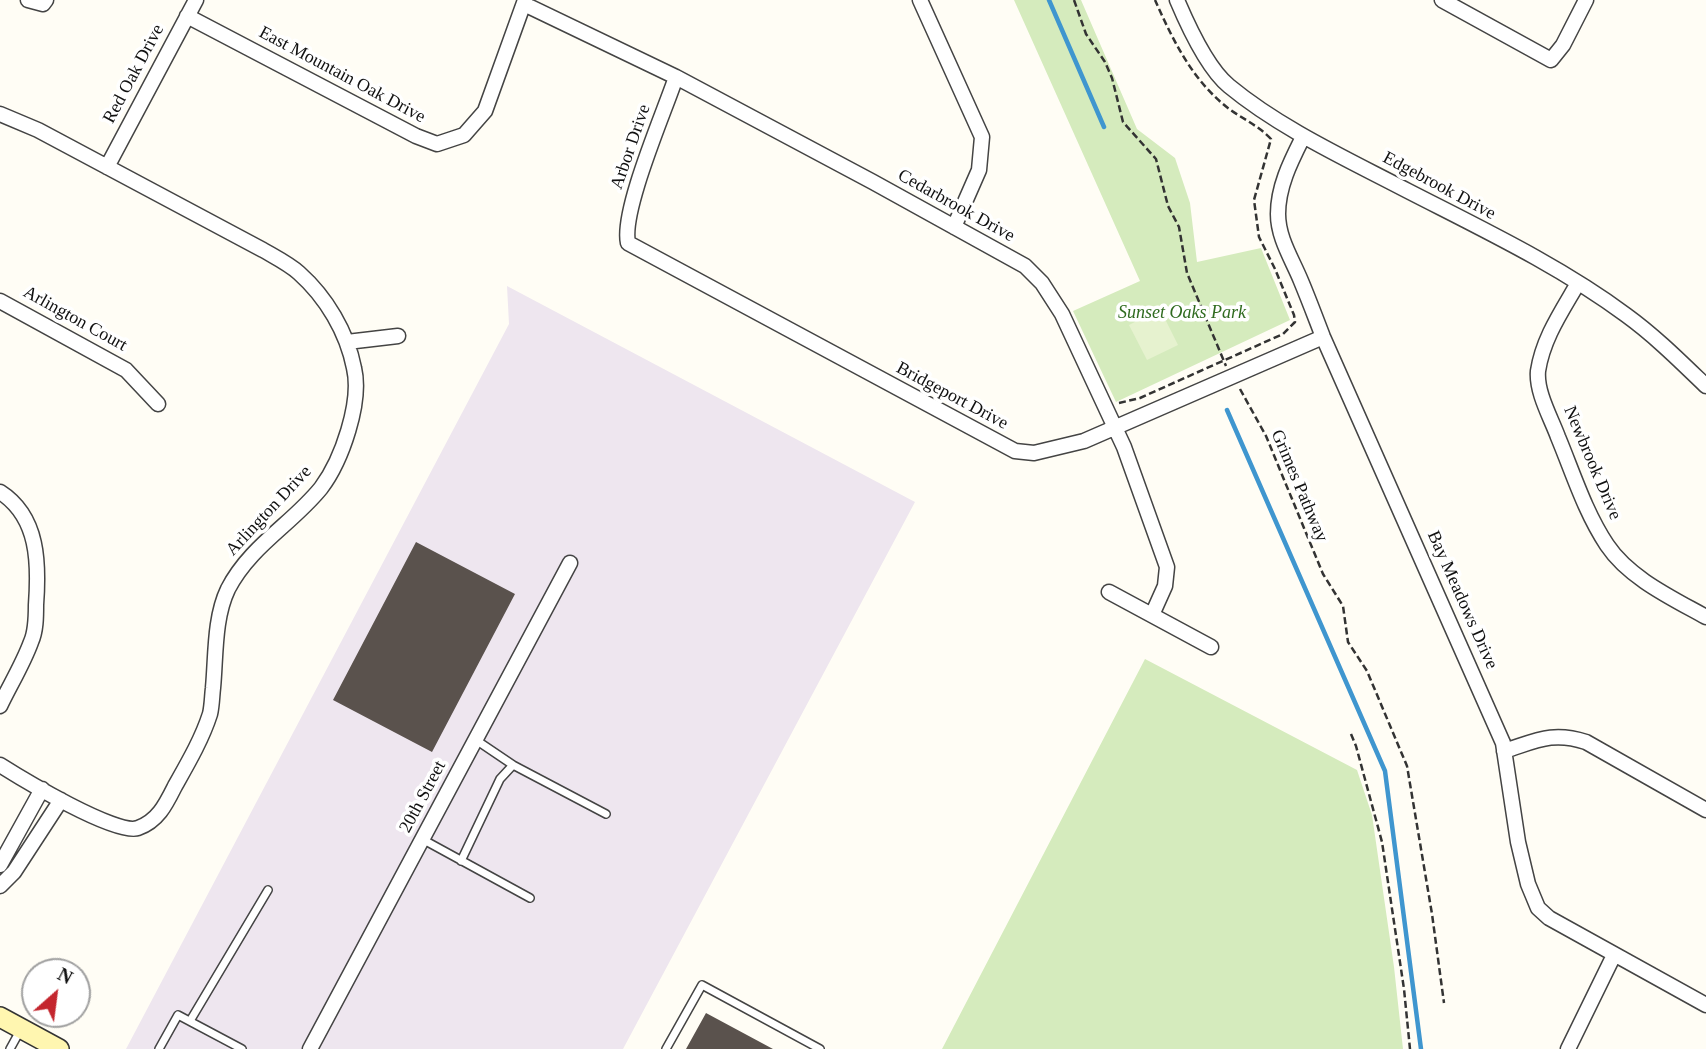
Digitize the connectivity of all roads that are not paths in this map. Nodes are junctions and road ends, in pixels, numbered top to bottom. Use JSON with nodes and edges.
{"nodes":[{"id":1,"x":28,"y":0,"type":"edge"},
{"id":2,"x":46,"y":0,"type":"edge"},
{"id":3,"x":196,"y":0,"type":"edge"},
{"id":4,"x":920,"y":0,"type":"edge"},
{"id":5,"x":1177,"y":0,"type":"edge"},
{"id":6,"x":1442,"y":0,"type":"edge"},
{"id":7,"x":1586,"y":0,"type":"edge"},
{"id":8,"x":525,"y":2,"type":"edge"},
{"id":9,"x":187,"y":16,"type":"junction"},
{"id":10,"x":676,"y":78,"type":"junction"},
{"id":11,"x":0,"y":114,"type":"edge"},
{"id":12,"x":1303,"y":137,"type":"junction"},
{"id":13,"x":107,"y":167,"type":"junction"},
{"id":14,"x":954,"y":226,"type":"junction"},
{"id":15,"x":626,"y":231,"type":"joint"},
{"id":16,"x":1578,"y":283,"type":"junction"},
{"id":17,"x":0,"y":301,"type":"edge"},
{"id":18,"x":398,"y":336,"type":"dead end"},
{"id":19,"x":1323,"y":337,"type":"junction"},
{"id":20,"x":346,"y":342,"type":"junction"},
{"id":21,"x":1706,"y":386,"type":"edge"},
{"id":22,"x":158,"y":404,"type":"dead end"},
{"id":23,"x":1115,"y":429,"type":"junction"},
{"id":24,"x":0,"y":492,"type":"edge"},
{"id":25,"x":570,"y":564,"type":"dead end"},
{"id":26,"x":1108,"y":592,"type":"dead end"},
{"id":27,"x":1152,"y":615,"type":"junction"},
{"id":28,"x":1706,"y":617,"type":"edge"},
{"id":29,"x":1211,"y":647,"type":"dead end"},
{"id":30,"x":0,"y":706,"type":"edge"},
{"id":31,"x":476,"y":740,"type":"junction"},
{"id":32,"x":1504,"y":751,"type":"junction"},
{"id":33,"x":0,"y":765,"type":"edge"},
{"id":34,"x":513,"y":765,"type":"junction"},
{"id":35,"x":42,"y":789,"type":"junction"},
{"id":36,"x":61,"y":800,"type":"junction"},
{"id":37,"x":1706,"y":810,"type":"edge"},
{"id":38,"x":606,"y":814,"type":"dead end"},
{"id":39,"x":422,"y":839,"type":"junction"},
{"id":40,"x":461,"y":861,"type":"junction"},
{"id":41,"x":0,"y":865,"type":"edge"},
{"id":42,"x":0,"y":886,"type":"edge"},
{"id":43,"x":268,"y":890,"type":"dead end"},
{"id":44,"x":530,"y":898,"type":"dead end"},
{"id":45,"x":1614,"y":955,"type":"junction"},
{"id":46,"x":1706,"y":1005,"type":"edge"},
{"id":47,"x":0,"y":1017,"type":"edge"},
{"id":48,"x":190,"y":1021,"type":"junction"},
{"id":49,"x":21,"y":1029,"type":"junction"},
{"id":50,"x":10,"y":1049,"type":"edge"},
{"id":51,"x":59,"y":1049,"type":"edge"},
{"id":52,"x":159,"y":1049,"type":"edge"},
{"id":53,"x":242,"y":1049,"type":"edge"},
{"id":54,"x":310,"y":1049,"type":"edge"},
{"id":55,"x":666,"y":1049,"type":"edge"},
{"id":56,"x":820,"y":1049,"type":"edge"},
{"id":57,"x":1568,"y":1049,"type":"edge"}],
"edges":[{"from":1,"to":2,"type":"street"},
{"from":3,"to":9,"type":"street","name":"Red Oak Drive"},
{"from":4,"to":14,"type":"street"},
{"from":5,"to":12,"type":"street","name":"Edgebrook Drive"},
{"from":6,"to":7,"type":"street"},
{"from":8,"to":9,"type":"street","name":"East Mountain Oak Drive"},
{"from":8,"to":10,"type":"street","name":"Cedarbrook Drive"},
{"from":9,"to":13,"type":"street","name":"Red Oak Drive"},
{"from":10,"to":14,"type":"street","name":"Cedarbrook Drive"},
{"from":10,"to":15,"type":"street","name":"Arbor Drive"},
{"from":11,"to":13,"type":"street","name":"Arlington Drive"},
{"from":12,"to":16,"type":"street","name":"Edgebrook Drive"},
{"from":12,"to":19,"type":"street","name":"Bay Meadows Drive"},
{"from":13,"to":20,"type":"street","name":"Arlington Drive"},
{"from":14,"to":23,"type":"street","name":"Cedarbrook Drive"},
{"from":15,"to":23,"type":"street","name":"Bridgeport Drive"},
{"from":16,"to":21,"type":"street","name":"Edgebrook Drive"},
{"from":16,"to":28,"type":"street","name":"Newbrook Drive"},
{"from":17,"to":22,"type":"street","name":"Arlington Court"},
{"from":18,"to":20,"type":"street"},
{"from":19,"to":23,"type":"street","name":"Bridgeport Drive"},
{"from":19,"to":32,"type":"street","name":"Bay Meadows Drive"},
{"from":20,"to":36,"type":"street","name":"Arlington Drive"},
{"from":23,"to":27,"type":"street","name":"Cedarbrook Drive"},
{"from":24,"to":30,"type":"street"},
{"from":25,"to":31,"type":"street","name":"20th Street"},
{"from":26,"to":27,"type":"street"},
{"from":27,"to":29,"type":"street"},
{"from":31,"to":34,"type":"lane"},
{"from":31,"to":39,"type":"street","name":"20th Street"},
{"from":32,"to":37,"type":"street"},
{"from":32,"to":45,"type":"street","name":"Bay Meadows Drive"},
{"from":33,"to":35,"type":"street","name":"Arlington Drive"},
{"from":34,"to":38,"type":"lane"},
{"from":34,"to":40,"type":"lane"},
{"from":35,"to":36,"type":"street","name":"Arlington Drive"},
{"from":35,"to":41,"type":"street"},
{"from":36,"to":42,"type":"street"},
{"from":39,"to":40,"type":"lane"},
{"from":39,"to":54,"type":"street","name":"20th Street"},
{"from":40,"to":44,"type":"lane"},
{"from":43,"to":48,"type":"lane"},
{"from":45,"to":46,"type":"street","name":"Bay Meadows Drive"},
{"from":45,"to":57,"type":"street"},
{"from":47,"to":49,"type":"street"},
{"from":48,"to":52,"type":"lane"},
{"from":48,"to":53,"type":"lane"},
{"from":49,"to":50,"type":"lane"},
{"from":49,"to":51,"type":"street"},
{"from":55,"to":56,"type":"lane"}]}
